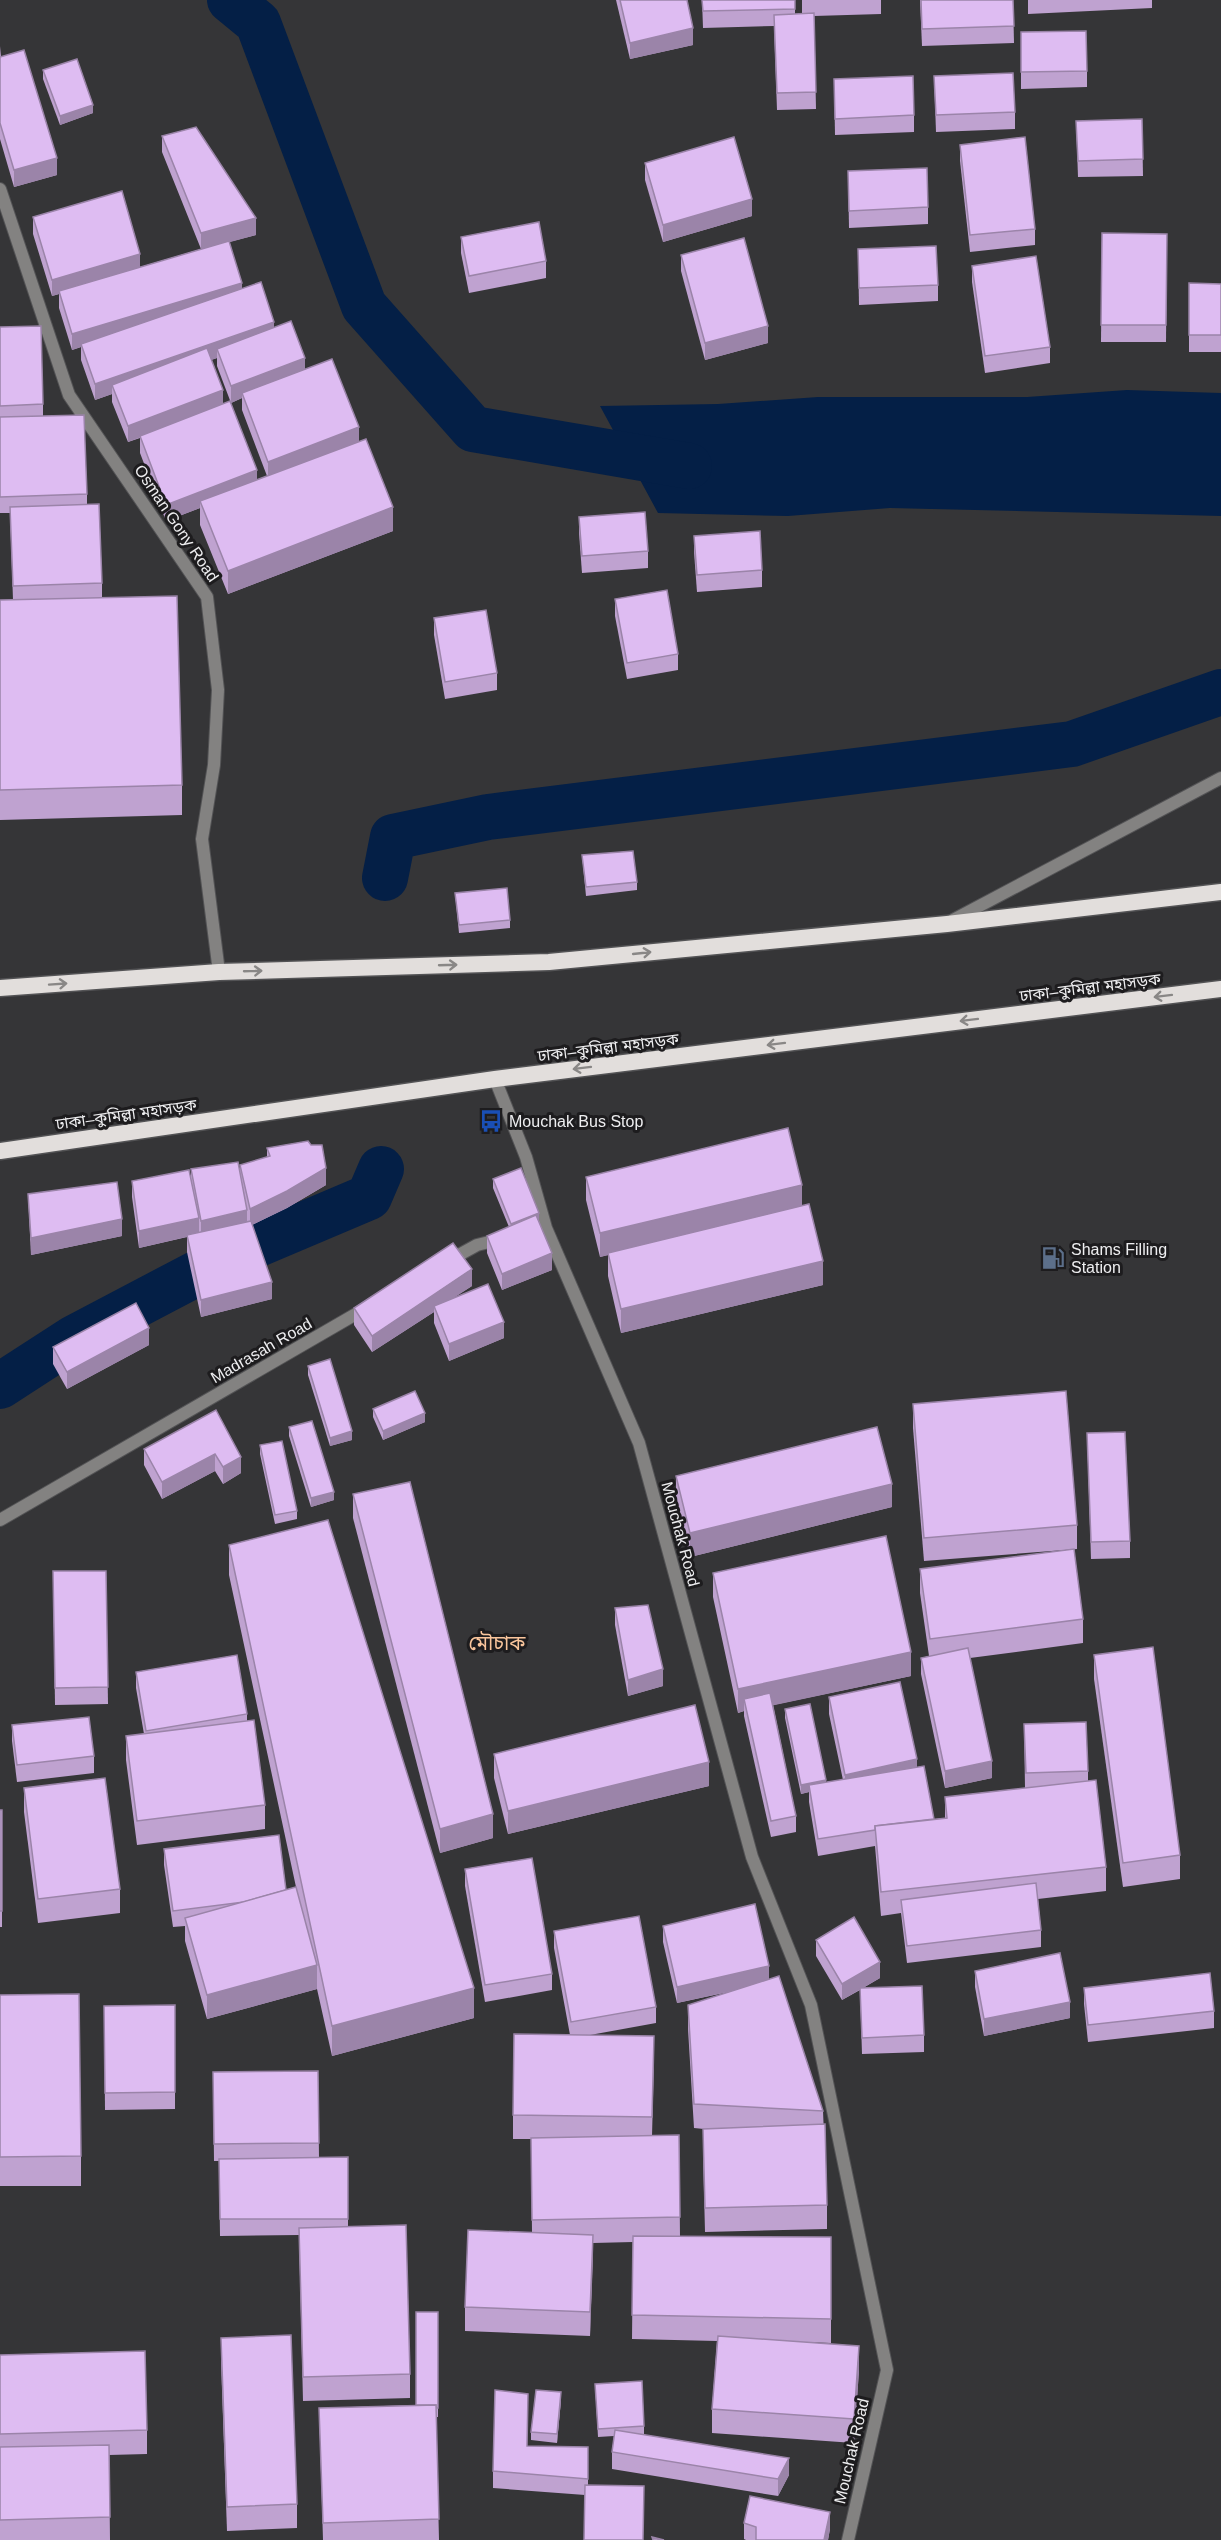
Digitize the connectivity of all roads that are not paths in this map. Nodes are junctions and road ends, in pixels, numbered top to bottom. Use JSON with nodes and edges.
{"nodes":[{"id":1,"x":0,"y":189,"type":"edge"},
{"id":2,"x":1218,"y":780,"type":"edge"},
{"id":3,"x":1221,"y":892,"type":"edge"},
{"id":4,"x":947,"y":924,"type":"junction"},
{"id":5,"x":219,"y":972,"type":"junction"},
{"id":6,"x":0,"y":988,"type":"edge"},
{"id":7,"x":1221,"y":989,"type":"edge"},
{"id":8,"x":495,"y":1079,"type":"junction"},
{"id":9,"x":0,"y":1151,"type":"edge"},
{"id":10,"x":511,"y":1237,"type":"edge"},
{"id":11,"x":436,"y":1269,"type":"edge"},
{"id":12,"x":384,"y":1299,"type":"edge"},
{"id":13,"x":0,"y":1520,"type":"edge"},
{"id":14,"x":848,"y":2540,"type":"edge"}],
"edges":[{"from":1,"to":5,"type":"street","name":"Osman Gony Road"},
{"from":2,"to":4,"type":"street"},
{"from":3,"to":4,"type":"highway"},
{"from":5,"to":4,"type":"highway","one_way":true},
{"from":6,"to":5,"type":"highway","one_way":true},
{"from":7,"to":8,"type":"highway","name":"ঢাকা–কুমিল্লা মহাসড়ক","one_way":true},
{"from":8,"to":9,"type":"highway","name":"ঢাকা–কুমিল্লা মহাসড়ক"},
{"from":8,"to":14,"type":"street","name":"Mouchak Road"},
{"from":10,"to":11,"type":"street"},
{"from":12,"to":13,"type":"street","name":"Madrasah Road"}]}
